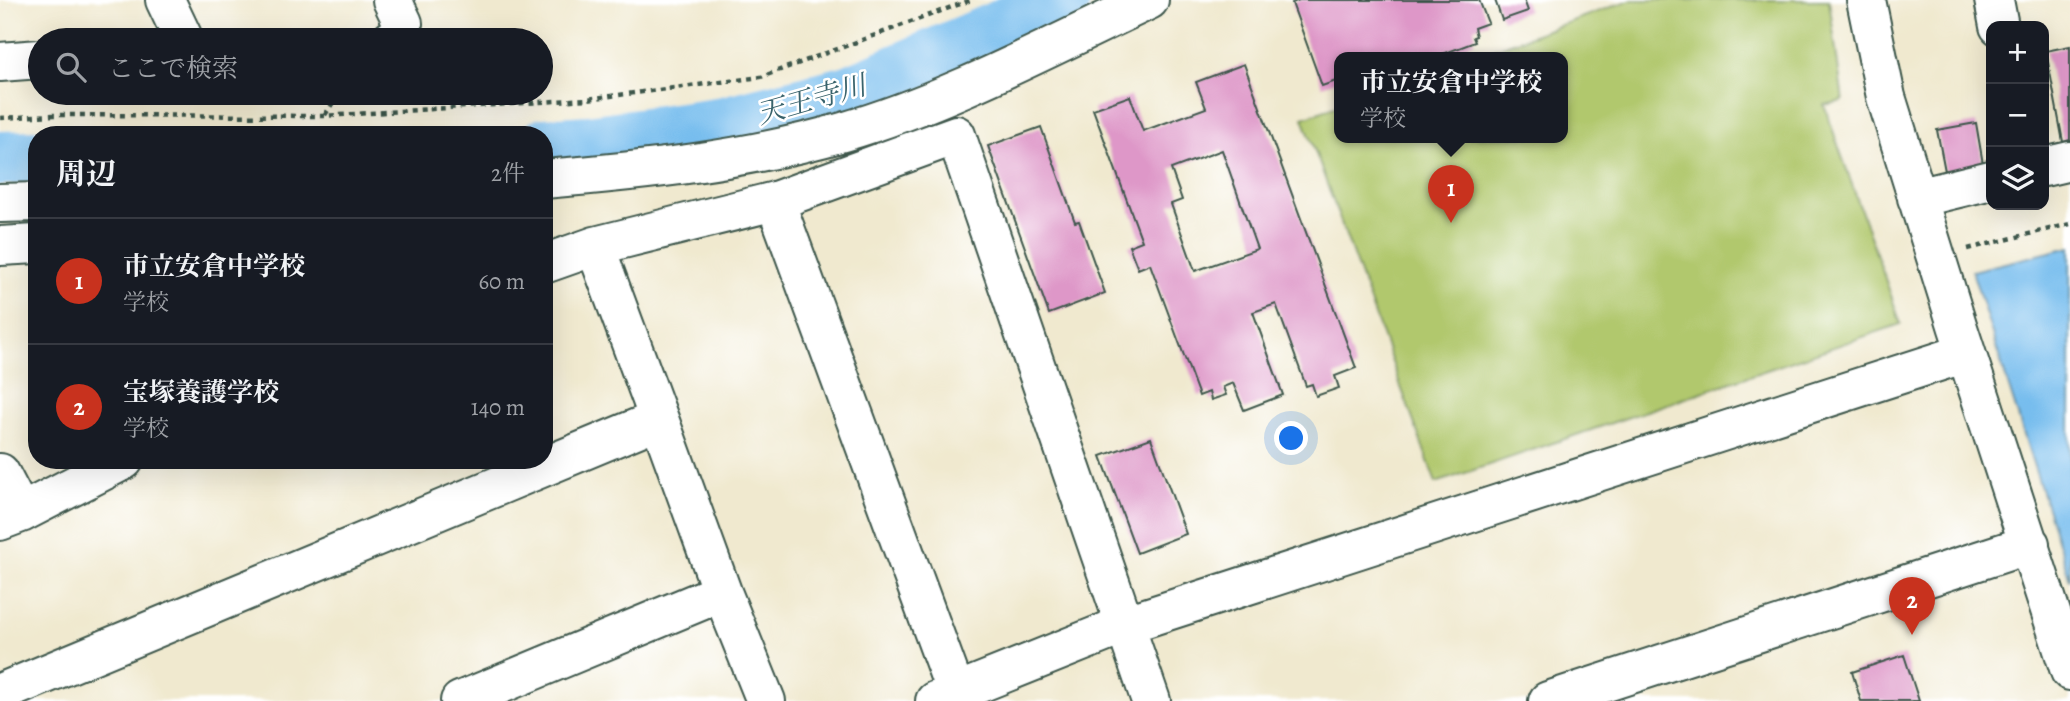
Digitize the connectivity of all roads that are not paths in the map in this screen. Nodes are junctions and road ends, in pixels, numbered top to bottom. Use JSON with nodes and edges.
{"nodes":[{"id":1,"x":165,"y":0,"type":"edge"},
{"id":2,"x":391,"y":0,"type":"edge"},
{"id":3,"x":1149,"y":0,"type":"edge"},
{"id":4,"x":1866,"y":0,"type":"edge"},
{"id":5,"x":1994,"y":0,"type":"edge"},
{"id":6,"x":1998,"y":21,"type":"edge"},
{"id":7,"x":178,"y":28,"type":"edge"},
{"id":8,"x":402,"y":28,"type":"edge"},
{"id":9,"x":28,"y":60,"type":"edge"},
{"id":10,"x":0,"y":62,"type":"edge"},
{"id":11,"x":2070,"y":161,"type":"edge"},
{"id":12,"x":2049,"y":166,"type":"edge"},
{"id":13,"x":553,"y":178,"type":"edge"},
{"id":14,"x":1986,"y":181,"type":"edge"},
{"id":15,"x":1917,"y":198,"type":"junction"},
{"id":16,"x":775,"y":201,"type":"junction"},
{"id":17,"x":28,"y":202,"type":"edge"},
{"id":18,"x":0,"y":203,"type":"edge"},
{"id":19,"x":28,"y":244,"type":"edge"},
{"id":20,"x":0,"y":246,"type":"edge"},
{"id":21,"x":595,"y":246,"type":"junction"},
{"id":22,"x":553,"y":261,"type":"edge"},
{"id":23,"x":1966,"y":353,"type":"junction"},
{"id":24,"x":659,"y":419,"type":"junction"},
{"id":25,"x":553,"y":463,"type":"edge"},
{"id":26,"x":106,"y":469,"type":"edge"},
{"id":27,"x":538,"y":469,"type":"edge"},
{"id":28,"x":0,"y":473,"type":"edge"},
{"id":29,"x":11,"y":517,"type":"edge"},
{"id":30,"x":2030,"y":544,"type":"junction"},
{"id":31,"x":722,"y":592,"type":"junction"},
{"id":32,"x":1124,"y":625,"type":"junction"},
{"id":33,"x":2070,"y":671,"type":"edge"},
{"id":34,"x":0,"y":692,"type":"edge"},
{"id":35,"x":950,"y":698,"type":"edge"},
{"id":36,"x":460,"y":701,"type":"edge"},
{"id":37,"x":766,"y":701,"type":"edge"},
{"id":38,"x":1151,"y":701,"type":"edge"},
{"id":39,"x":1548,"y":701,"type":"edge"}],
"edges":[{"from":1,"to":7,"type":"street"},
{"from":2,"to":8,"type":"street"},
{"from":3,"to":13,"type":"street"},
{"from":4,"to":15,"type":"street"},
{"from":5,"to":6,"type":"street"},
{"from":9,"to":10,"type":"street"},
{"from":11,"to":12,"type":"street"},
{"from":14,"to":15,"type":"street"},
{"from":15,"to":23,"type":"street"},
{"from":16,"to":21,"type":"street"},
{"from":16,"to":32,"type":"street"},
{"from":16,"to":35,"type":"street"},
{"from":17,"to":18,"type":"street"},
{"from":19,"to":20,"type":"street"},
{"from":21,"to":22,"type":"street"},
{"from":21,"to":24,"type":"street"},
{"from":23,"to":30,"type":"street"},
{"from":23,"to":32,"type":"street"},
{"from":24,"to":25,"type":"street"},
{"from":24,"to":31,"type":"street"},
{"from":26,"to":29,"type":"street"},
{"from":27,"to":34,"type":"street"},
{"from":28,"to":29,"type":"street"},
{"from":30,"to":33,"type":"street"},
{"from":30,"to":39,"type":"street"},
{"from":31,"to":36,"type":"street"},
{"from":31,"to":37,"type":"street"},
{"from":32,"to":35,"type":"street"},
{"from":32,"to":38,"type":"street"}]}
